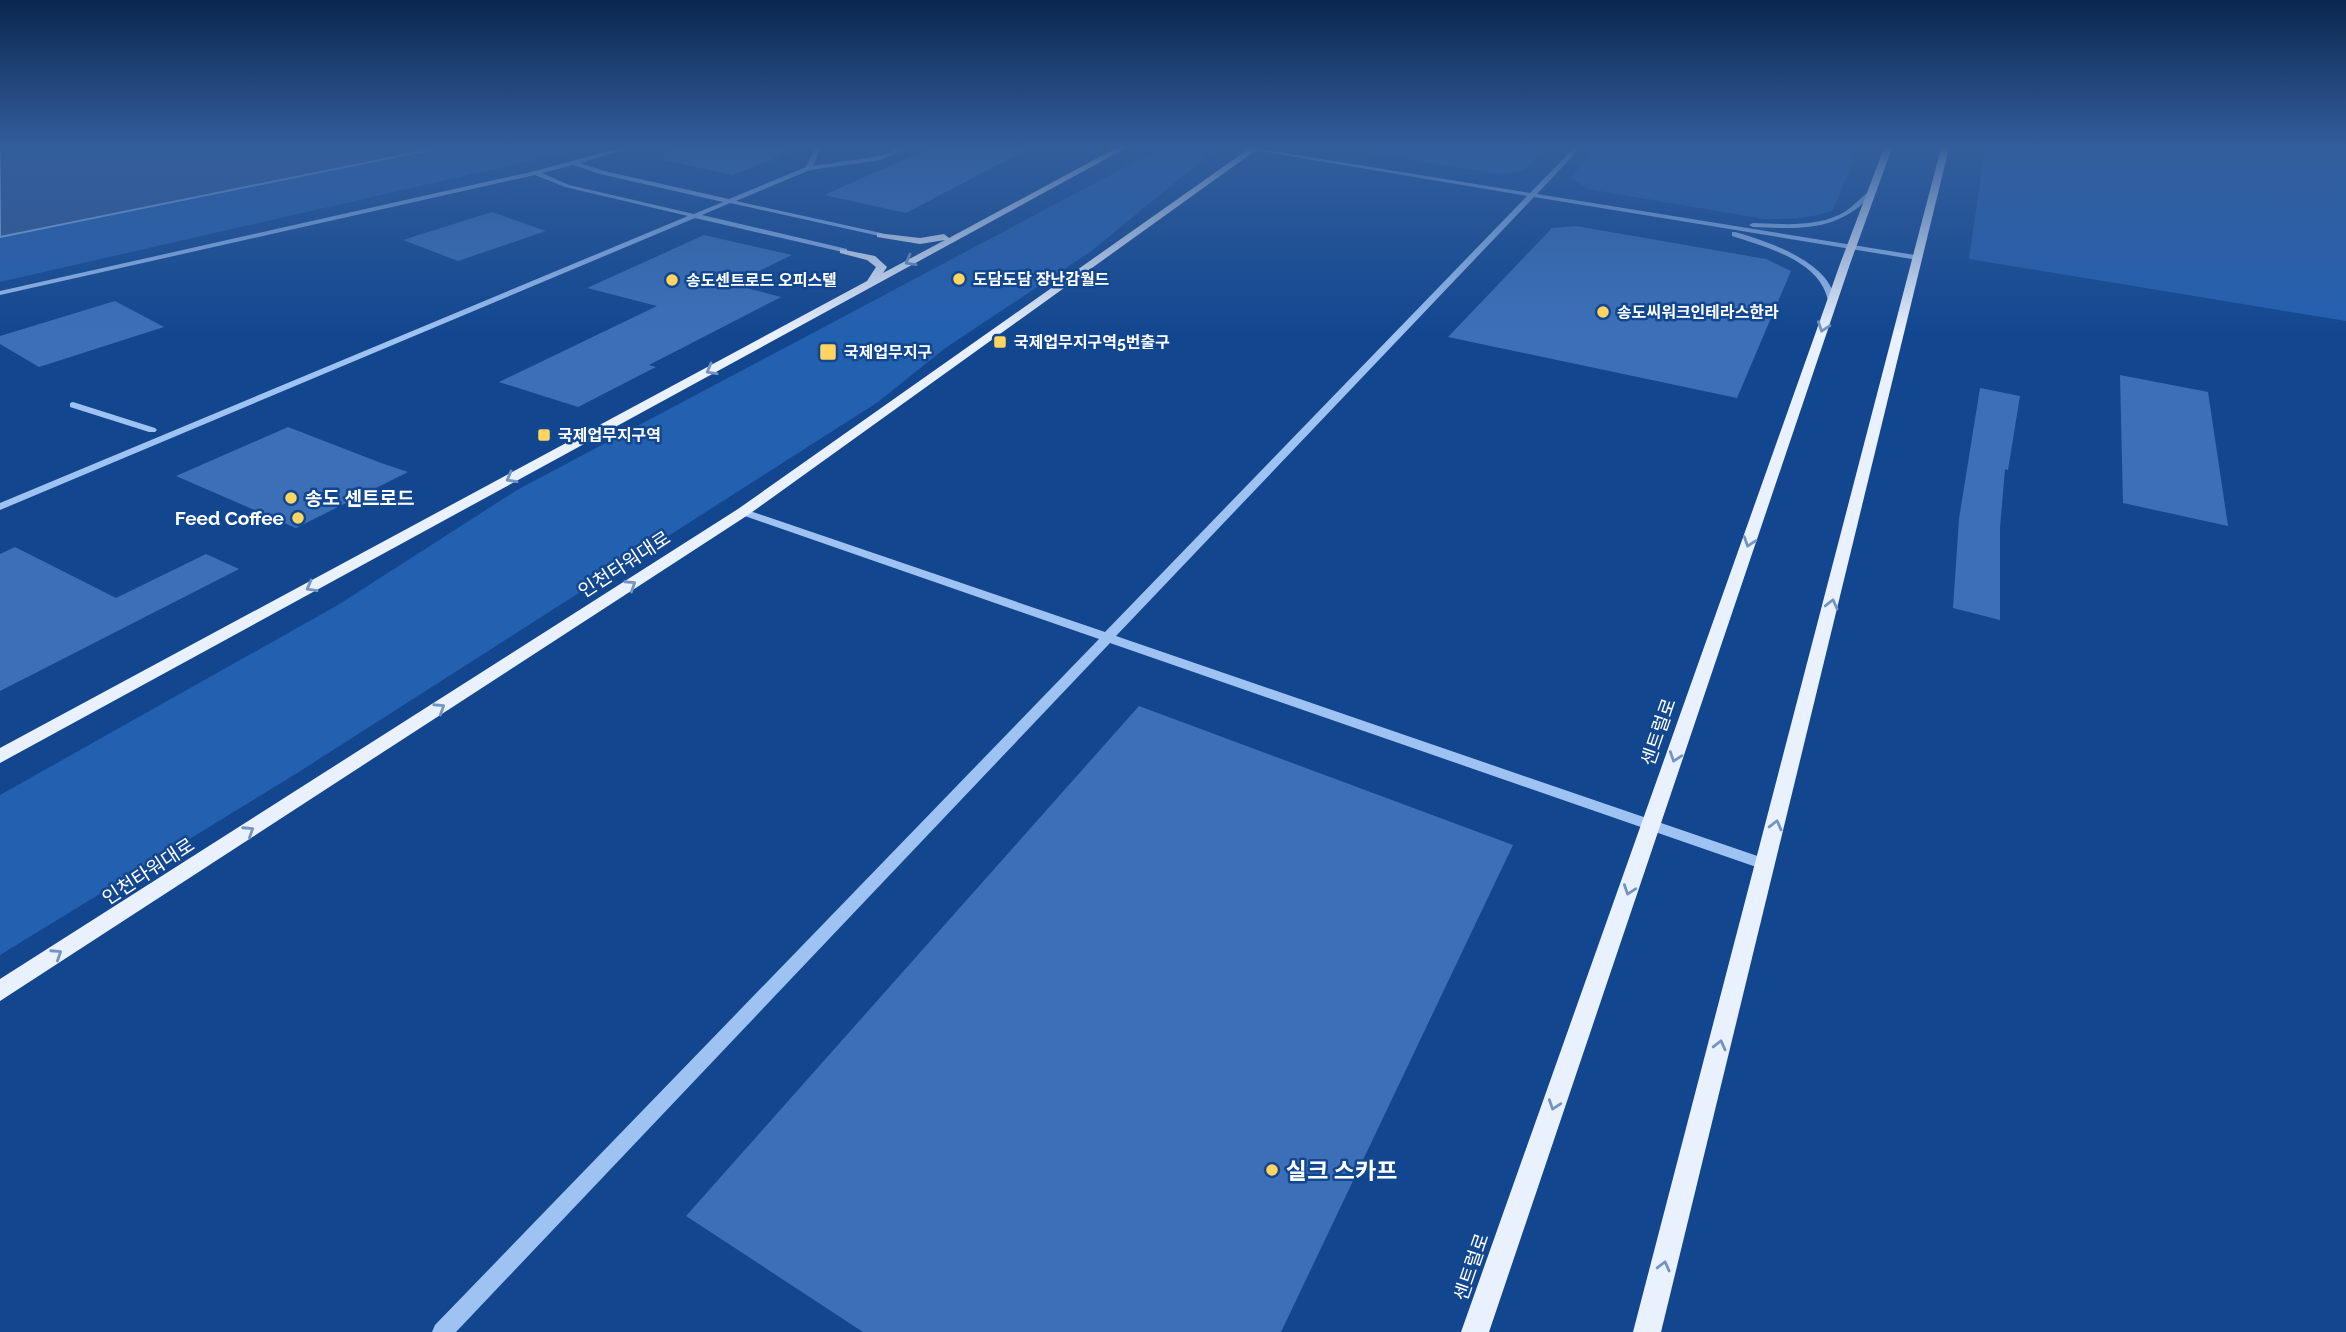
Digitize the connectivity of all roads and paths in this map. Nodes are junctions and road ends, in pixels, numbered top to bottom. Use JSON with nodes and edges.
{"nodes":[{"id":1,"x":370,"y":210,"type":"edge"},
{"id":2,"x":664,"y":210,"type":"edge"},
{"id":3,"x":708,"y":210,"type":"edge"},
{"id":4,"x":771,"y":210,"type":"edge"},
{"id":5,"x":1006,"y":210,"type":"edge"},
{"id":6,"x":1164,"y":210,"type":"edge"},
{"id":7,"x":1519,"y":210,"type":"edge"},
{"id":8,"x":1623,"y":210,"type":"edge"},
{"id":9,"x":1851,"y":210,"type":"edge"},
{"id":10,"x":1864,"y":210,"type":"edge"},
{"id":11,"x":1930,"y":210,"type":"edge"},
{"id":12,"x":692,"y":217,"type":"junction"},
{"id":13,"x":1675,"y":219,"type":"junction"},
{"id":14,"x":1687,"y":220,"type":"junction"},
{"id":15,"x":974,"y":227,"type":"junction"},
{"id":16,"x":881,"y":235,"type":"joint"},
{"id":17,"x":1851,"y":247,"type":"junction"},
{"id":18,"x":844,"y":251,"type":"joint"},
{"id":19,"x":1918,"y":258,"type":"junction"},
{"id":20,"x":867,"y":285,"type":"junction"},
{"id":21,"x":0,"y":293,"type":"edge"},
{"id":22,"x":1832,"y":301,"type":"junction"},
{"id":23,"x":73,"y":405,"type":"dead end"},
{"id":24,"x":152,"y":430,"type":"dead end"},
{"id":25,"x":0,"y":507,"type":"edge"},
{"id":26,"x":743,"y":512,"type":"junction"},
{"id":27,"x":1107,"y":639,"type":"junction"},
{"id":28,"x":0,"y":756,"type":"edge"},
{"id":29,"x":1651,"y":826,"type":"junction"},
{"id":30,"x":1766,"y":865,"type":"junction"},
{"id":31,"x":0,"y":991,"type":"edge"},
{"id":32,"x":442,"y":1332,"type":"edge"},
{"id":33,"x":1475,"y":1332,"type":"edge"},
{"id":34,"x":1647,"y":1332,"type":"edge"}],
"edges":[{"from":1,"to":21,"type":"street"},
{"from":2,"to":12,"type":"street"},
{"from":3,"to":12,"type":"street"},
{"from":4,"to":16,"type":"street"},
{"from":5,"to":15,"type":"main road"},
{"from":6,"to":26,"type":"main road","name":"인천타워대로"},
{"from":7,"to":27,"type":"street"},
{"from":8,"to":13,"type":"street"},
{"from":9,"to":13,"type":"street"},
{"from":10,"to":17,"type":"main road","name":"센트럴로"},
{"from":11,"to":19,"type":"main road"},
{"from":12,"to":18,"type":"street"},
{"from":12,"to":25,"type":"street"},
{"from":13,"to":14,"type":"street"},
{"from":14,"to":17,"type":"street"},
{"from":14,"to":22,"type":"street"},
{"from":15,"to":16,"type":"main road"},
{"from":15,"to":20,"type":"main road","one_way":true},
{"from":17,"to":19,"type":"street"},
{"from":17,"to":22,"type":"main road","name":"센트럴로"},
{"from":18,"to":20,"type":"main road"},
{"from":30,"to":19,"type":"main road","one_way":true},
{"from":20,"to":28,"type":"main road","one_way":true},
{"from":22,"to":29,"type":"main road","name":"센트럴로","one_way":true},
{"from":23,"to":24,"type":"street"},
{"from":26,"to":27,"type":"street"},
{"from":31,"to":26,"type":"main road","name":"인천타워대로","one_way":true},
{"from":27,"to":29,"type":"street"},
{"from":27,"to":32,"type":"street"},
{"from":29,"to":30,"type":"street"},
{"from":29,"to":33,"type":"main road","name":"센트럴로","one_way":true},
{"from":34,"to":30,"type":"main road","one_way":true}]}
